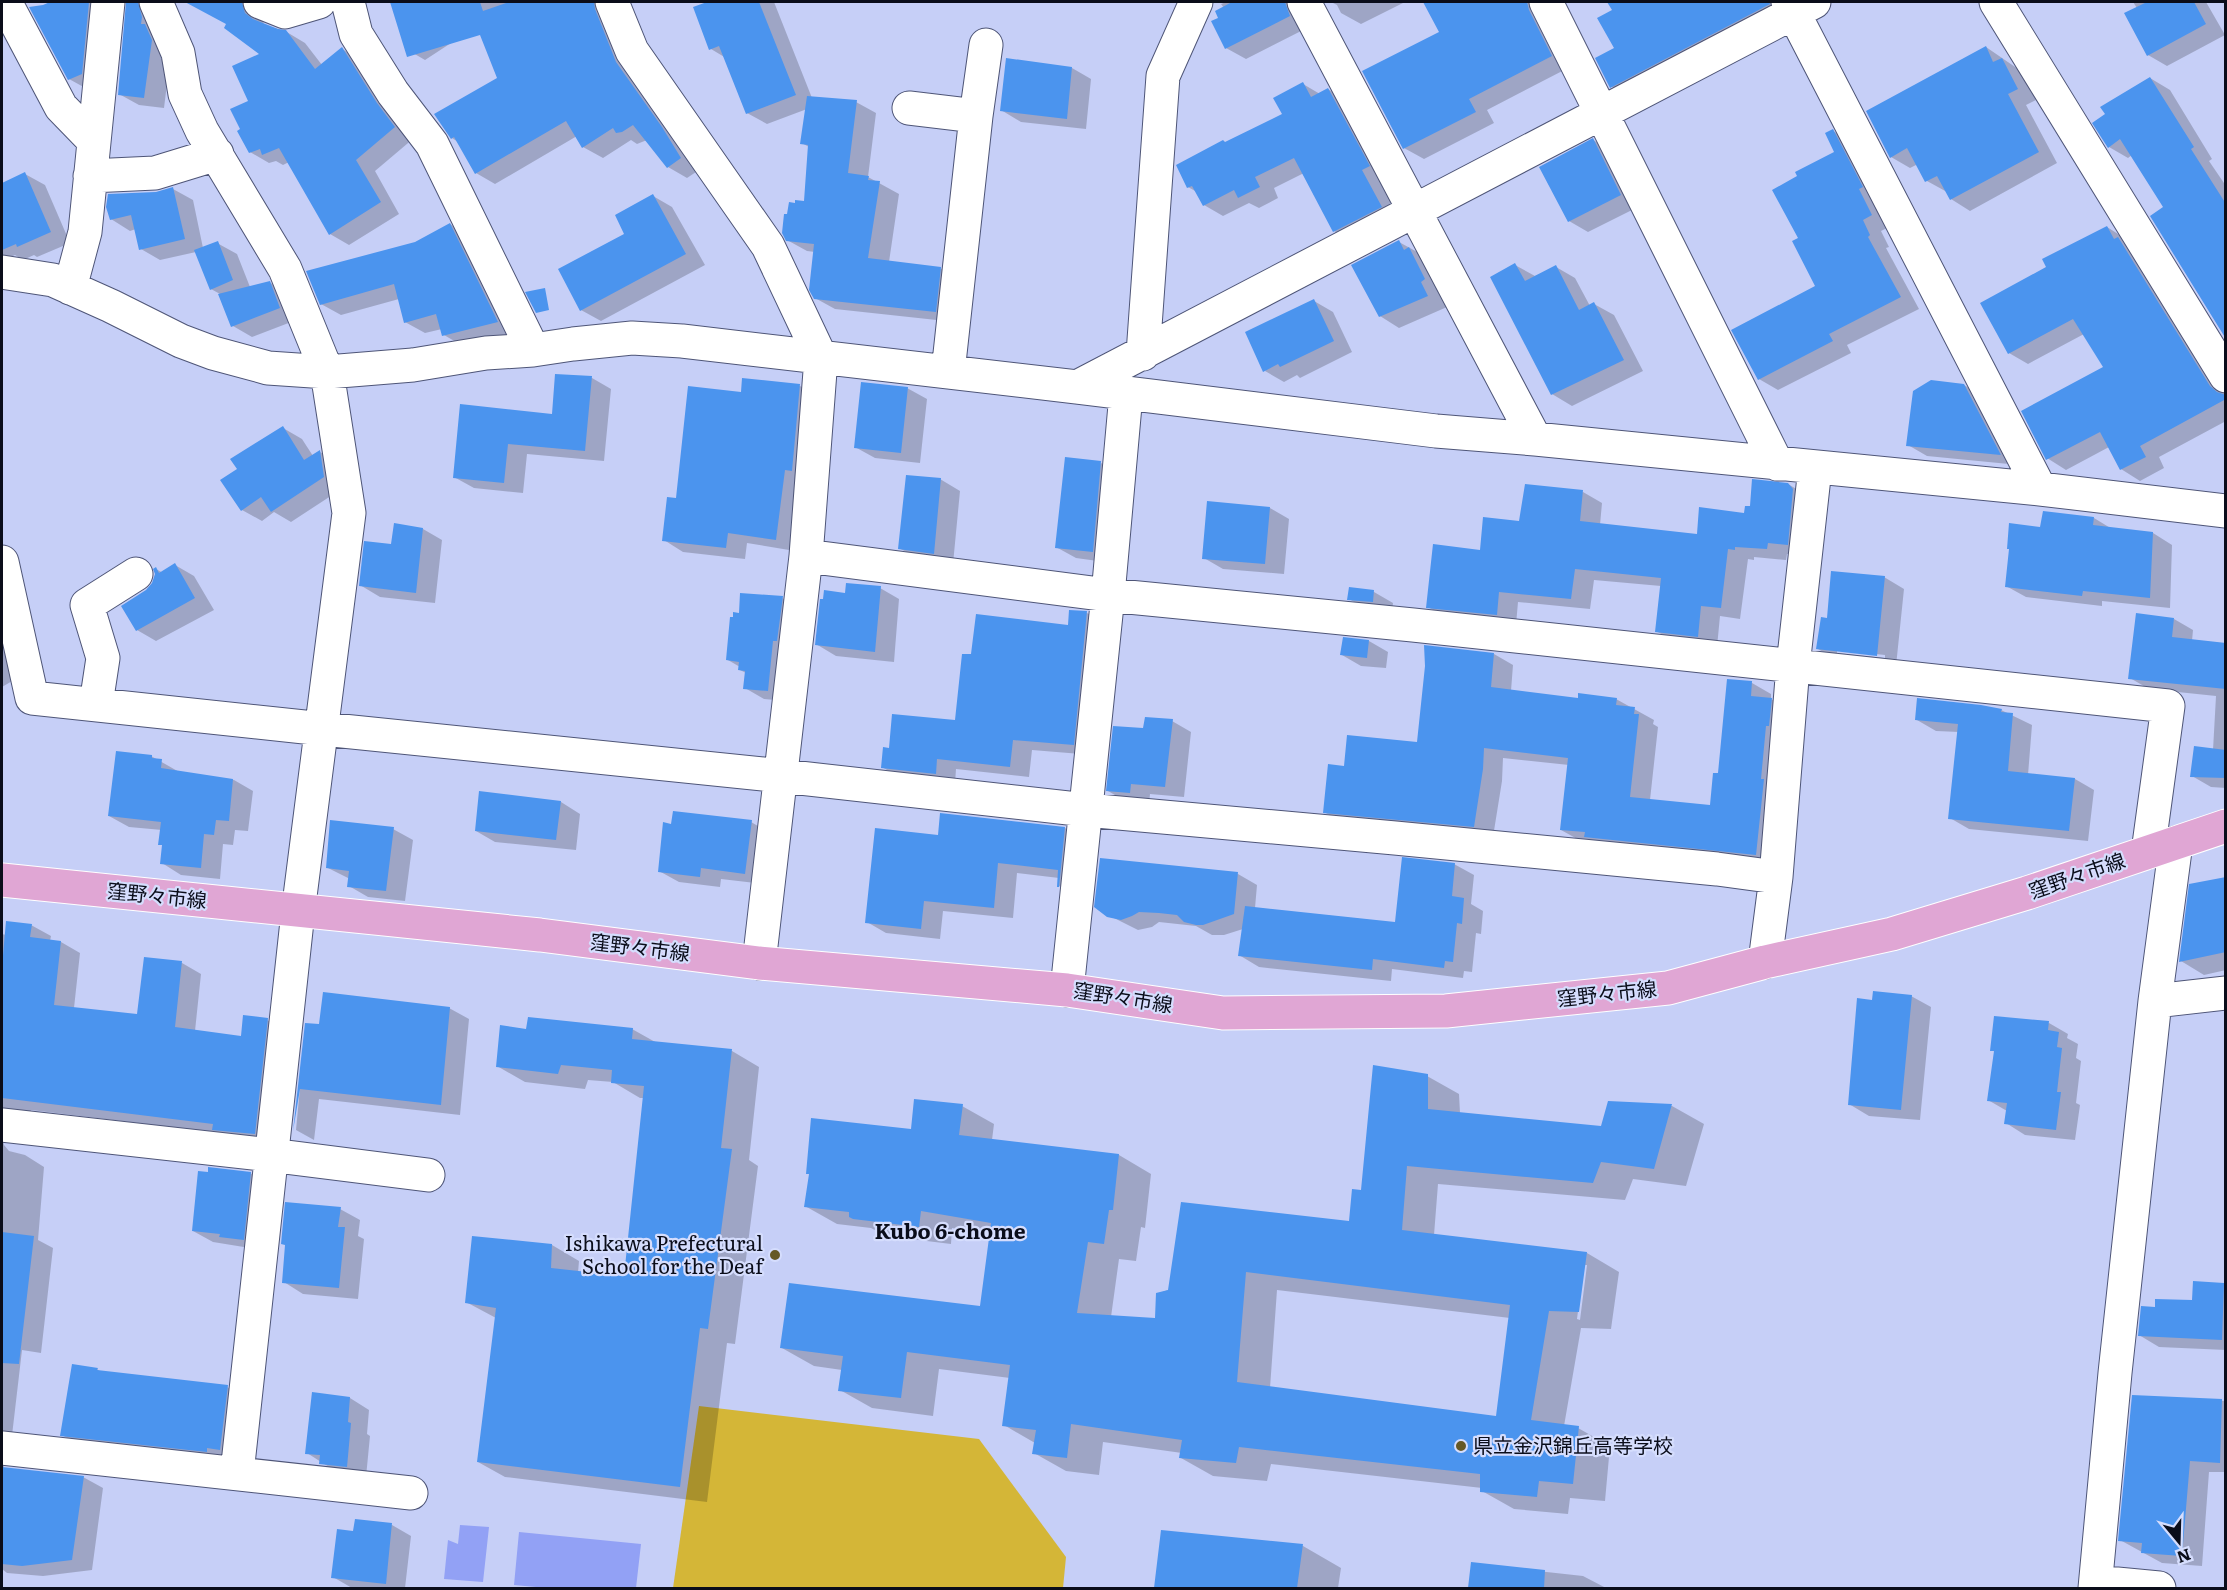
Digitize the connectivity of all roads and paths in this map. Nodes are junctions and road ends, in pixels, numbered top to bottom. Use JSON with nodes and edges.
{"nodes":[{"id":1,"x":108,"y":2,"type":"edge"},
{"id":2,"x":156,"y":2,"type":"edge"},
{"id":3,"x":260,"y":2,"type":"edge"},
{"id":4,"x":319,"y":2,"type":"edge"},
{"id":5,"x":348,"y":2,"type":"edge"},
{"id":6,"x":612,"y":2,"type":"edge"},
{"id":7,"x":1196,"y":2,"type":"edge"},
{"id":8,"x":1304,"y":2,"type":"edge"},
{"id":9,"x":1546,"y":2,"type":"edge"},
{"id":10,"x":1996,"y":2,"type":"edge"},
{"id":11,"x":1799,"y":5,"type":"edge"},
{"id":12,"x":14,"y":9,"type":"edge"},
{"id":13,"x":986,"y":45,"type":"dead end"},
{"id":14,"x":909,"y":108,"type":"dead end"},
{"id":15,"x":1602,"y":113,"type":"junction"},
{"id":16,"x":976,"y":116,"type":"junction"},
{"id":17,"x":94,"y":141,"type":"junction"},
{"id":18,"x":217,"y":154,"type":"junction"},
{"id":19,"x":90,"y":176,"type":"junction"},
{"id":20,"x":1414,"y":209,"type":"junction"},
{"id":21,"x":2,"y":272,"type":"edge"},
{"id":22,"x":70,"y":288,"type":"junction"},
{"id":23,"x":533,"y":350,"type":"junction"},
{"id":24,"x":1143,"y":354,"type":"junction"},
{"id":25,"x":821,"y":358,"type":"junction"},
{"id":26,"x":327,"y":372,"type":"junction"},
{"id":27,"x":948,"y":372,"type":"junction"},
{"id":28,"x":2226,"y":376,"type":"edge"},
{"id":29,"x":1077,"y":387,"type":"junction"},
{"id":30,"x":1126,"y":394,"type":"junction"},
{"id":31,"x":1535,"y":439,"type":"junction"},
{"id":32,"x":1777,"y":464,"type":"junction"},
{"id":33,"x":1815,"y":468,"type":"junction"},
{"id":34,"x":2040,"y":489,"type":"junction"},
{"id":35,"x":2226,"y":511,"type":"edge"},
{"id":36,"x":806,"y":556,"type":"junction"},
{"id":37,"x":2,"y":562,"type":"edge"},
{"id":38,"x":136,"y":574,"type":"dead end"},
{"id":39,"x":1108,"y":595,"type":"junction"},
{"id":40,"x":1794,"y":666,"type":"junction"},
{"id":41,"x":96,"y":704,"type":"junction"},
{"id":42,"x":322,"y":729,"type":"junction"},
{"id":43,"x":782,"y":776,"type":"junction"},
{"id":44,"x":1086,"y":810,"type":"junction"},
{"id":45,"x":2226,"y":826,"type":"edge"},
{"id":46,"x":2162,"y":847,"type":"junction"},
{"id":47,"x":1776,"y":877,"type":"junction"},
{"id":48,"x":2,"y":880,"type":"edge"},
{"id":49,"x":298,"y":912,"type":"junction"},
{"id":50,"x":1765,"y":962,"type":"junction"},
{"id":51,"x":759,"y":963,"type":"junction"},
{"id":52,"x":1067,"y":990,"type":"junction"},
{"id":53,"x":2226,"y":993,"type":"edge"},
{"id":54,"x":2155,"y":1000,"type":"junction"},
{"id":55,"x":2,"y":1125,"type":"edge"},
{"id":56,"x":270,"y":1155,"type":"junction"},
{"id":57,"x":428,"y":1175,"type":"dead end"},
{"id":58,"x":2,"y":1448,"type":"edge"},
{"id":59,"x":237,"y":1473,"type":"junction"},
{"id":60,"x":411,"y":1493,"type":"dead end"},
{"id":61,"x":2095,"y":1585,"type":"edge"},
{"id":62,"x":2159,"y":1588,"type":"edge"}],
"edges":[{"from":1,"to":17,"type":"street"},
{"from":2,"to":18,"type":"street"},
{"from":3,"to":4,"type":"street"},
{"from":5,"to":23,"type":"street"},
{"from":6,"to":25,"type":"street"},
{"from":7,"to":24,"type":"street"},
{"from":8,"to":20,"type":"street"},
{"from":9,"to":15,"type":"street"},
{"from":10,"to":28,"type":"street"},
{"from":11,"to":15,"type":"street"},
{"from":11,"to":34,"type":"street"},
{"from":12,"to":17,"type":"street"},
{"from":13,"to":16,"type":"street"},
{"from":14,"to":16,"type":"street"},
{"from":15,"to":20,"type":"street"},
{"from":15,"to":32,"type":"street"},
{"from":16,"to":27,"type":"street"},
{"from":17,"to":19,"type":"street"},
{"from":18,"to":19,"type":"street"},
{"from":18,"to":26,"type":"street"},
{"from":19,"to":22,"type":"street"},
{"from":20,"to":24,"type":"street"},
{"from":20,"to":31,"type":"street"},
{"from":21,"to":22,"type":"street"},
{"from":22,"to":26,"type":"street"},
{"from":23,"to":25,"type":"street"},
{"from":23,"to":26,"type":"street"},
{"from":24,"to":29,"type":"street"},
{"from":25,"to":27,"type":"street"},
{"from":25,"to":36,"type":"street"},
{"from":26,"to":42,"type":"street"},
{"from":27,"to":29,"type":"street"},
{"from":29,"to":30,"type":"street"},
{"from":30,"to":31,"type":"street"},
{"from":30,"to":39,"type":"street"},
{"from":31,"to":32,"type":"street"},
{"from":32,"to":33,"type":"street"},
{"from":33,"to":34,"type":"street"},
{"from":33,"to":40,"type":"street"},
{"from":34,"to":35,"type":"street"},
{"from":36,"to":39,"type":"street"},
{"from":36,"to":43,"type":"street"},
{"from":37,"to":41,"type":"street"},
{"from":38,"to":41,"type":"street"},
{"from":39,"to":40,"type":"street"},
{"from":39,"to":44,"type":"street"},
{"from":40,"to":46,"type":"street"},
{"from":40,"to":47,"type":"street"},
{"from":41,"to":42,"type":"street"},
{"from":42,"to":43,"type":"street"},
{"from":42,"to":49,"type":"street"},
{"from":43,"to":44,"type":"street"},
{"from":43,"to":51,"type":"street"},
{"from":44,"to":47,"type":"street"},
{"from":44,"to":52,"type":"street"},
{"from":45,"to":46,"type":"main road","name":"窪野々市線"},
{"from":46,"to":50,"type":"main road","name":"窪野々市線"},
{"from":46,"to":54,"type":"street"},
{"from":47,"to":50,"type":"street"},
{"from":48,"to":49,"type":"main road","name":"窪野々市線"},
{"from":49,"to":51,"type":"main road","name":"窪野々市線"},
{"from":49,"to":56,"type":"street"},
{"from":50,"to":52,"type":"main road","name":"窪野々市線"},
{"from":51,"to":52,"type":"main road","name":"窪野々市線"},
{"from":53,"to":54,"type":"street"},
{"from":54,"to":61,"type":"street"},
{"from":55,"to":56,"type":"street"},
{"from":56,"to":57,"type":"street"},
{"from":56,"to":59,"type":"street"},
{"from":58,"to":59,"type":"street"},
{"from":59,"to":60,"type":"street"},
{"from":61,"to":62,"type":"street"}]}
